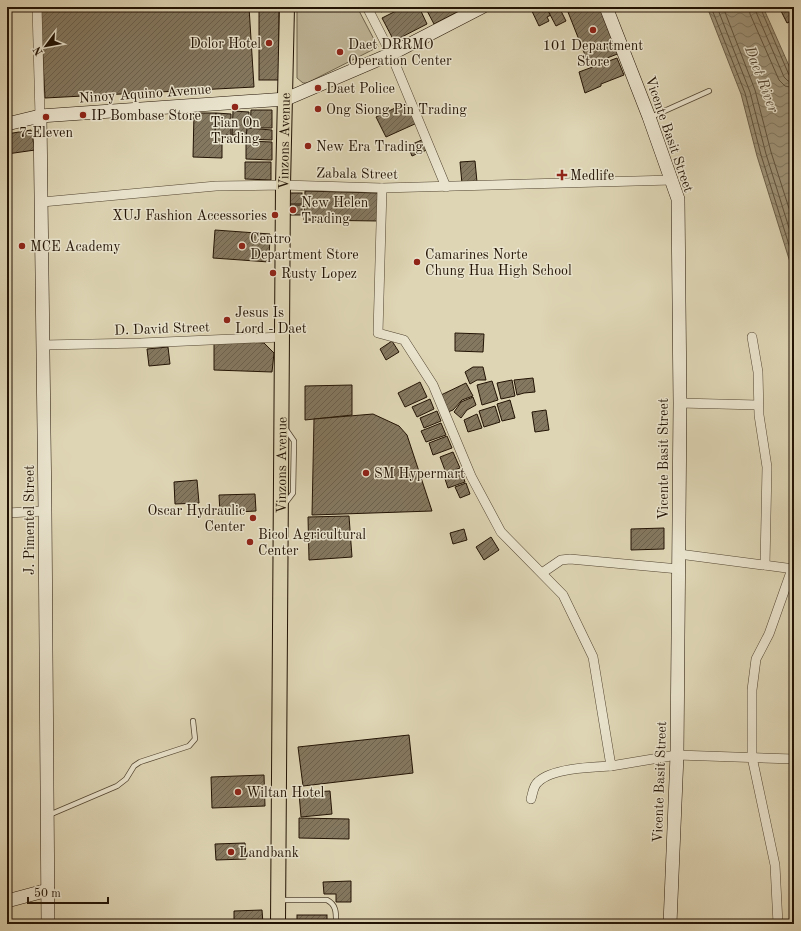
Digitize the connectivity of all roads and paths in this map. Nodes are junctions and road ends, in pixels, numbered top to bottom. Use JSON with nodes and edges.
{"nodes":[{"id":1,"x":37,"y":7,"type":"edge"},
{"id":2,"x":287,"y":7,"type":"edge"},
{"id":3,"x":367,"y":7,"type":"edge"},
{"id":4,"x":606,"y":7,"type":"edge"},
{"id":5,"x":479,"y":8,"type":"edge"},
{"id":6,"x":391,"y":54,"type":"junction"},
{"id":7,"x":709,"y":91,"type":"dead end"},
{"id":8,"x":286,"y":99,"type":"junction"},
{"id":9,"x":40,"y":116,"type":"junction"},
{"id":10,"x":649,"y":117,"type":"junction"},
{"id":11,"x":7,"y":124,"type":"edge"},
{"id":12,"x":672,"y":180,"type":"junction"},
{"id":13,"x":283,"y":185,"type":"junction"},
{"id":14,"x":446,"y":187,"type":"junction"},
{"id":15,"x":382,"y":188,"type":"junction"},
{"id":16,"x":42,"y":202,"type":"junction"},
{"id":17,"x":282,"y":337,"type":"junction"},
{"id":18,"x":752,"y":337,"type":"dead end"},
{"id":19,"x":43,"y":345,"type":"junction"},
{"id":20,"x":680,"y":404,"type":"junction"},
{"id":21,"x":758,"y":405,"type":"junction"},
{"id":22,"x":45,"y":511,"type":"junction"},
{"id":23,"x":7,"y":512,"type":"edge"},
{"id":24,"x":679,"y":554,"type":"junction"},
{"id":25,"x":765,"y":566,"type":"junction"},
{"id":26,"x":679,"y":569,"type":"junction"},
{"id":27,"x":793,"y":569,"type":"edge"},
{"id":28,"x":542,"y":573,"type":"junction"},
{"id":29,"x":193,"y":721,"type":"dead end"},
{"id":30,"x":677,"y":755,"type":"junction"},
{"id":31,"x":752,"y":757,"type":"junction"},
{"id":32,"x":794,"y":758,"type":"edge"},
{"id":33,"x":611,"y":766,"type":"junction"},
{"id":34,"x":531,"y":799,"type":"dead end"},
{"id":35,"x":47,"y":816,"type":"junction"},
{"id":36,"x":48,"y":890,"type":"junction"},
{"id":37,"x":278,"y":900,"type":"junction"},
{"id":38,"x":7,"y":901,"type":"edge"},
{"id":39,"x":48,"y":924,"type":"edge"},
{"id":40,"x":278,"y":924,"type":"edge"},
{"id":41,"x":336,"y":924,"type":"edge"},
{"id":42,"x":670,"y":924,"type":"edge"},
{"id":43,"x":778,"y":924,"type":"edge"}],
"edges":[{"from":1,"to":9,"type":"street"},
{"from":2,"to":8,"type":"main road","name":"Vinzons Avenue"},
{"from":3,"to":6,"type":"street"},
{"from":4,"to":10,"type":"street","name":"Vicente Basit Street"},
{"from":5,"to":6,"type":"street","name":"Ninoy Aquino Avenue"},
{"from":6,"to":8,"type":"street","name":"Ninoy Aquino Avenue"},
{"from":6,"to":14,"type":"street"},
{"from":7,"to":10,"type":"lane"},
{"from":8,"to":9,"type":"street","name":"Ninoy Aquino Avenue"},
{"from":8,"to":13,"type":"main road","name":"Vinzons Avenue"},
{"from":9,"to":11,"type":"street","name":"Ninoy Aquino Avenue"},
{"from":9,"to":16,"type":"street","name":"J. Pimentel Street"},
{"from":10,"to":12,"type":"street","name":"Vicente Basit Street"},
{"from":12,"to":14,"type":"street","name":"Zabala Street"},
{"from":12,"to":20,"type":"street","name":"Vicente Basit Street"},
{"from":13,"to":15,"type":"street","name":"Zabala Street"},
{"from":13,"to":16,"type":"street","name":"Zabala Street"},
{"from":13,"to":17,"type":"main road","name":"Vinzons Avenue"},
{"from":14,"to":15,"type":"street","name":"Zabala Street"},
{"from":15,"to":28,"type":"street"},
{"from":16,"to":19,"type":"street","name":"J. Pimentel Street"},
{"from":17,"to":19,"type":"street","name":"D. David Street"},
{"from":17,"to":37,"type":"main road","name":"Vinzons Avenue"},
{"from":18,"to":21,"type":"street"},
{"from":19,"to":22,"type":"street","name":"J. Pimentel Street"},
{"from":20,"to":21,"type":"street"},
{"from":20,"to":24,"type":"street","name":"Vicente Basit Street"},
{"from":21,"to":25,"type":"street"},
{"from":22,"to":23,"type":"street"},
{"from":22,"to":35,"type":"street","name":"J. Pimentel Street"},
{"from":24,"to":25,"type":"street"},
{"from":24,"to":26,"type":"street","name":"Vicente Basit Street"},
{"from":25,"to":27,"type":"street"},
{"from":26,"to":28,"type":"street"},
{"from":26,"to":30,"type":"street","name":"Vicente Basit Street"},
{"from":27,"to":31,"type":"street"},
{"from":28,"to":33,"type":"street"},
{"from":29,"to":35,"type":"lane"},
{"from":30,"to":31,"type":"street"},
{"from":30,"to":33,"type":"street"},
{"from":30,"to":42,"type":"street","name":"Vicente Basit Street"},
{"from":31,"to":32,"type":"street"},
{"from":31,"to":43,"type":"street"},
{"from":33,"to":34,"type":"street"},
{"from":35,"to":36,"type":"street","name":"J. Pimentel Street"},
{"from":36,"to":38,"type":"street"},
{"from":36,"to":39,"type":"street","name":"J. Pimentel Street"},
{"from":37,"to":40,"type":"main road","name":"Vinzons Avenue"},
{"from":37,"to":41,"type":"lane"}]}
